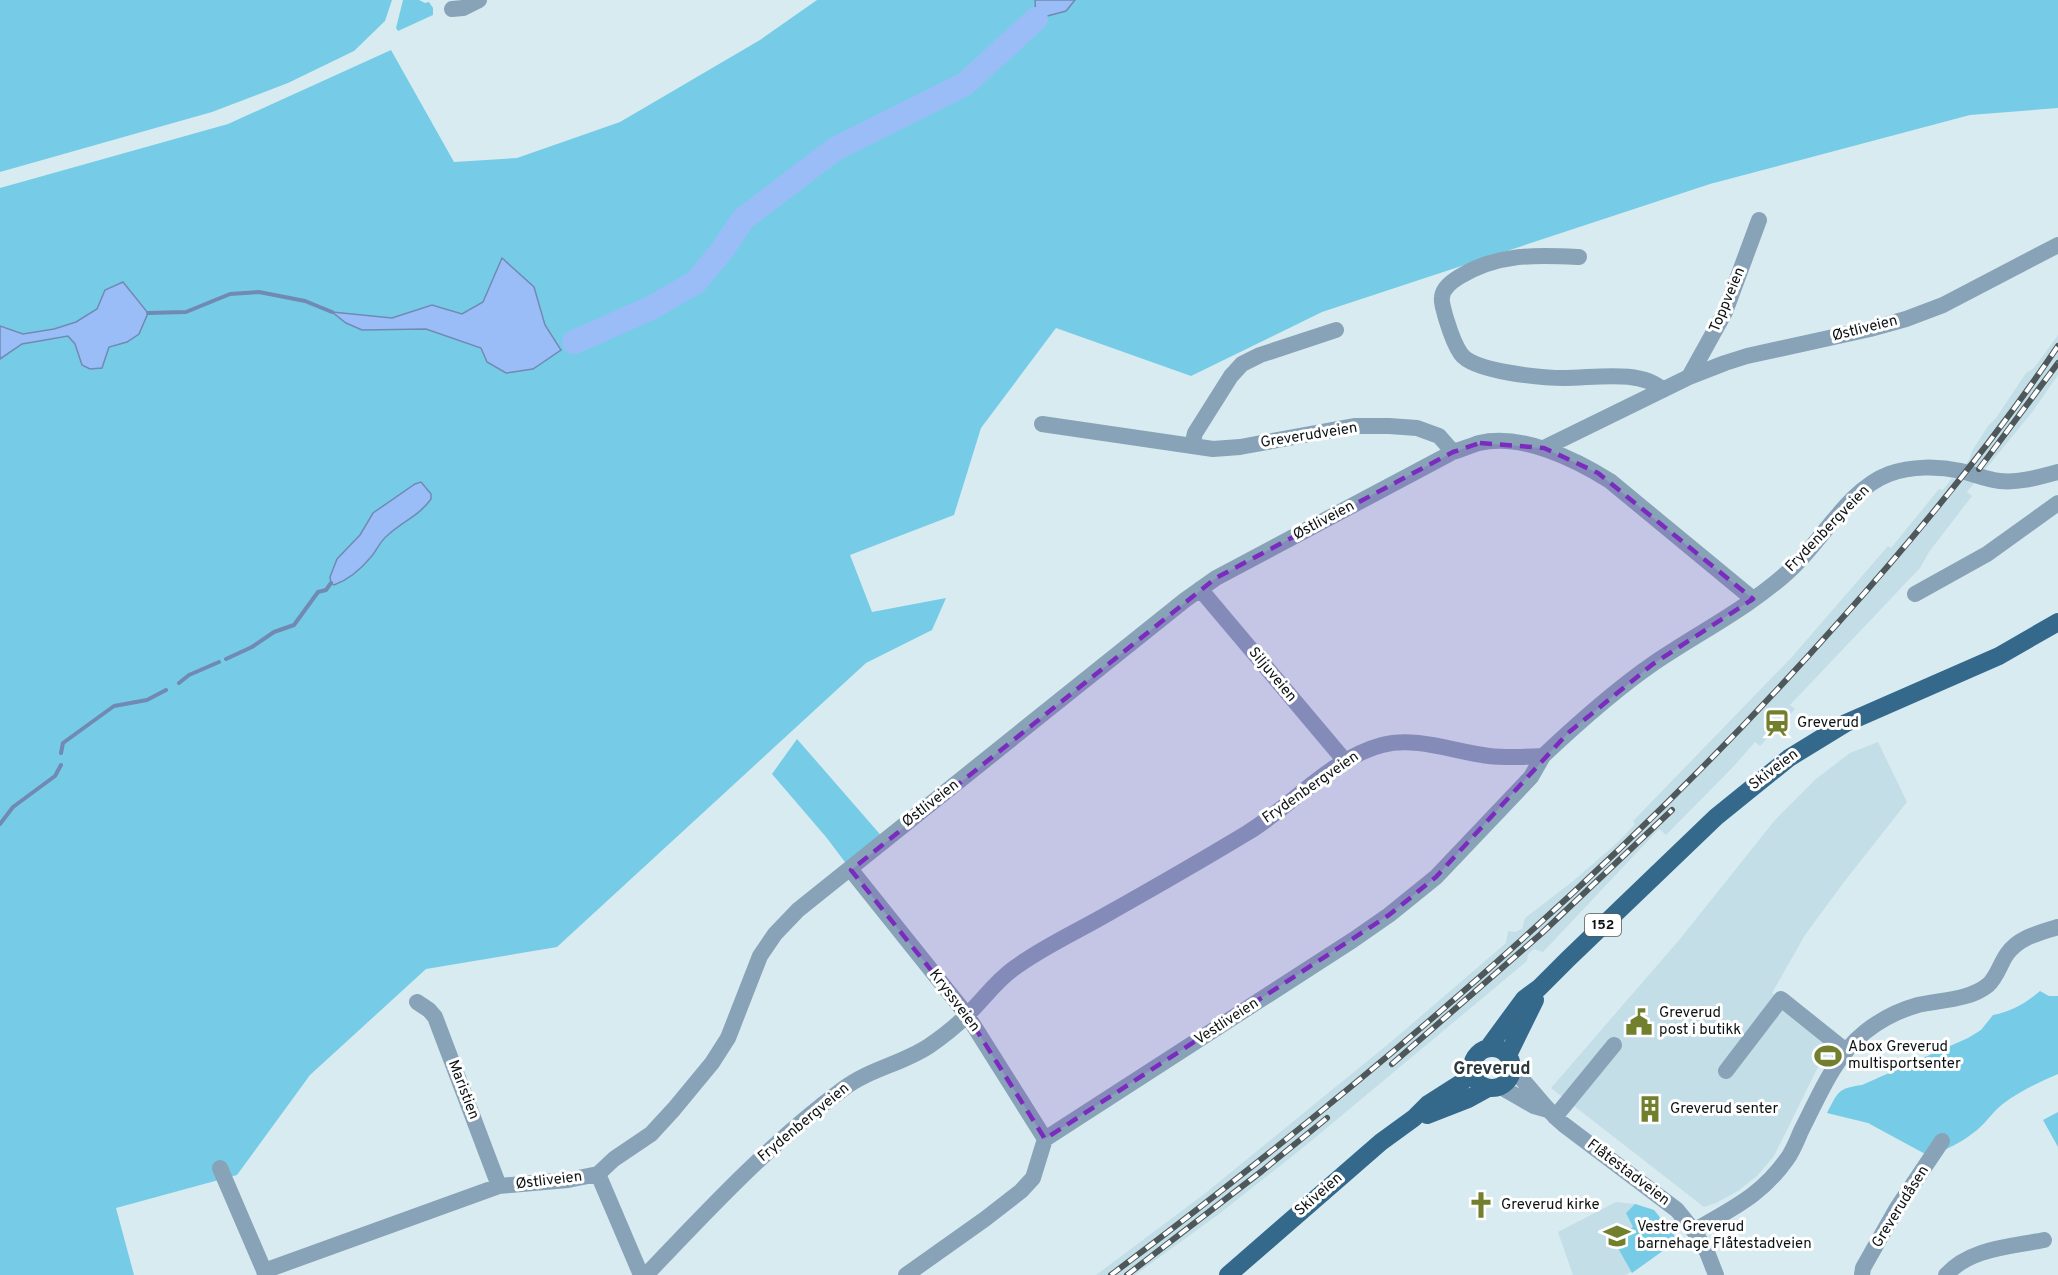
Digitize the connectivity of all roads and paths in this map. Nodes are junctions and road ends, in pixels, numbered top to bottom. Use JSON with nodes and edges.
{"nodes":[{"id":1,"x":479,"y":0,"type":"edge"},
{"id":2,"x":452,"y":9,"type":"dead end"},
{"id":3,"x":1759,"y":220,"type":"dead end"},
{"id":4,"x":2058,"y":246,"type":"edge"},
{"id":5,"x":1578,"y":257,"type":"dead end"},
{"id":6,"x":1336,"y":330,"type":"dead end"},
{"id":7,"x":1689,"y":377,"type":"junction"},
{"id":8,"x":1663,"y":390,"type":"junction"},
{"id":9,"x":1042,"y":424,"type":"dead end"},
{"id":10,"x":1192,"y":446,"type":"junction"},
{"id":11,"x":1544,"y":448,"type":"junction"},
{"id":12,"x":1453,"y":453,"type":"junction"},
{"id":13,"x":2058,"y":472,"type":"edge"},
{"id":14,"x":2058,"y":503,"type":"edge"},
{"id":15,"x":1200,"y":589,"type":"junction"},
{"id":16,"x":1915,"y":594,"type":"dead end"},
{"id":17,"x":1753,"y":599,"type":"junction"},
{"id":18,"x":2058,"y":622,"type":"edge"},
{"id":19,"x":1543,"y":756,"type":"junction"},
{"id":20,"x":1345,"y":761,"type":"junction"},
{"id":21,"x":850,"y":870,"type":"junction"},
{"id":22,"x":2058,"y":927,"type":"edge"},
{"id":23,"x":1539,"y":988,"type":"junction"},
{"id":24,"x":417,"y":1002,"type":"dead end"},
{"id":25,"x":967,"y":1015,"type":"junction"},
{"id":26,"x":1614,"y":1045,"type":"dead end"},
{"id":27,"x":1488,"y":1048,"type":"junction"},
{"id":28,"x":1846,"y":1051,"type":"junction"},
{"id":29,"x":1510,"y":1063,"type":"junction"},
{"id":30,"x":1726,"y":1071,"type":"dead end"},
{"id":31,"x":1472,"y":1072,"type":"junction"},
{"id":32,"x":1495,"y":1087,"type":"junction"},
{"id":33,"x":1551,"y":1113,"type":"junction"},
{"id":34,"x":1414,"y":1118,"type":"junction"},
{"id":35,"x":1045,"y":1139,"type":"junction"},
{"id":36,"x":1942,"y":1141,"type":"dead end"},
{"id":37,"x":220,"y":1168,"type":"dead end"},
{"id":38,"x":598,"y":1174,"type":"junction"},
{"id":39,"x":499,"y":1186,"type":"junction"},
{"id":40,"x":1694,"y":1232,"type":"junction"},
{"id":41,"x":2044,"y":1240,"type":"dead end"},
{"id":42,"x":265,"y":1273,"type":"edge"},
{"id":43,"x":641,"y":1275,"type":"edge"},
{"id":44,"x":646,"y":1275,"type":"edge"},
{"id":45,"x":906,"y":1275,"type":"edge"},
{"id":46,"x":1227,"y":1275,"type":"edge"},
{"id":47,"x":1716,"y":1275,"type":"edge"},
{"id":48,"x":1862,"y":1275,"type":"edge"},
{"id":49,"x":1946,"y":1275,"type":"edge"}],
"edges":[{"from":1,"to":2,"type":"street"},
{"from":3,"to":7,"type":"street","name":"Toppveien"},
{"from":4,"to":7,"type":"street","name":"Østliveien"},
{"from":5,"to":8,"type":"street"},
{"from":6,"to":10,"type":"street"},
{"from":7,"to":8,"type":"street","name":"Østliveien"},
{"from":8,"to":11,"type":"street","name":"Østliveien"},
{"from":9,"to":10,"type":"street","name":"Greverudveien"},
{"from":10,"to":12,"type":"street","name":"Greverudveien"},
{"from":11,"to":12,"type":"street","name":"Østliveien"},
{"from":11,"to":17,"type":"street"},
{"from":12,"to":15,"type":"street","name":"Østliveien"},
{"from":13,"to":17,"type":"street","name":"Frydenbergveien"},
{"from":14,"to":16,"type":"street"},
{"from":15,"to":20,"type":"street","name":"Siljuveien"},
{"from":15,"to":21,"type":"street","name":"Østliveien"},
{"from":17,"to":19,"type":"street","name":"Frydenbergveien"},
{"from":18,"to":23,"type":"main road","name":"Skiveien","number":"152"},
{"from":19,"to":20,"type":"street","name":"Frydenbergveien"},
{"from":19,"to":35,"type":"street","name":"Vestliveien"},
{"from":20,"to":25,"type":"street","name":"Frydenbergveien"},
{"from":21,"to":25,"type":"street","name":"Kryssveien"},
{"from":21,"to":38,"type":"street","name":"Østliveien"},
{"from":22,"to":28,"type":"street"},
{"from":23,"to":27,"type":"main road","name":"Skiveien","number":"152"},
{"from":23,"to":29,"type":"main road","name":"Skiveien","number":"152"},
{"from":24,"to":39,"type":"street","name":"Maristien"},
{"from":25,"to":35,"type":"street","name":"Kryssveien"},
{"from":25,"to":44,"type":"street","name":"Frydenbergveien"},
{"from":26,"to":33,"type":"street"},
{"from":27,"to":29,"type":"main road"},
{"from":27,"to":31,"type":"main road","number":"152"},
{"from":28,"to":30,"type":"street"},
{"from":28,"to":40,"type":"street"},
{"from":29,"to":32,"type":"main road","number":"152"},
{"from":29,"to":33,"type":"street","name":"Flåtestadveien"},
{"from":31,"to":32,"type":"main road"},
{"from":31,"to":34,"type":"main road","name":"Skiveien","number":"152"},
{"from":32,"to":33,"type":"street","name":"Flåtestadveien"},
{"from":32,"to":34,"type":"main road","name":"Skiveien","number":"152"},
{"from":33,"to":40,"type":"street","name":"Flåtestadveien"},
{"from":34,"to":46,"type":"main road","name":"Skiveien","number":"152"},
{"from":35,"to":45,"type":"street"},
{"from":36,"to":48,"type":"street","name":"Greverudåsen"},
{"from":37,"to":42,"type":"street"},
{"from":38,"to":39,"type":"street","name":"Østliveien"},
{"from":38,"to":43,"type":"street"},
{"from":39,"to":42,"type":"street","name":"Østliveien"},
{"from":40,"to":47,"type":"street","name":"Flåtestadveien"},
{"from":41,"to":49,"type":"street"}]}
